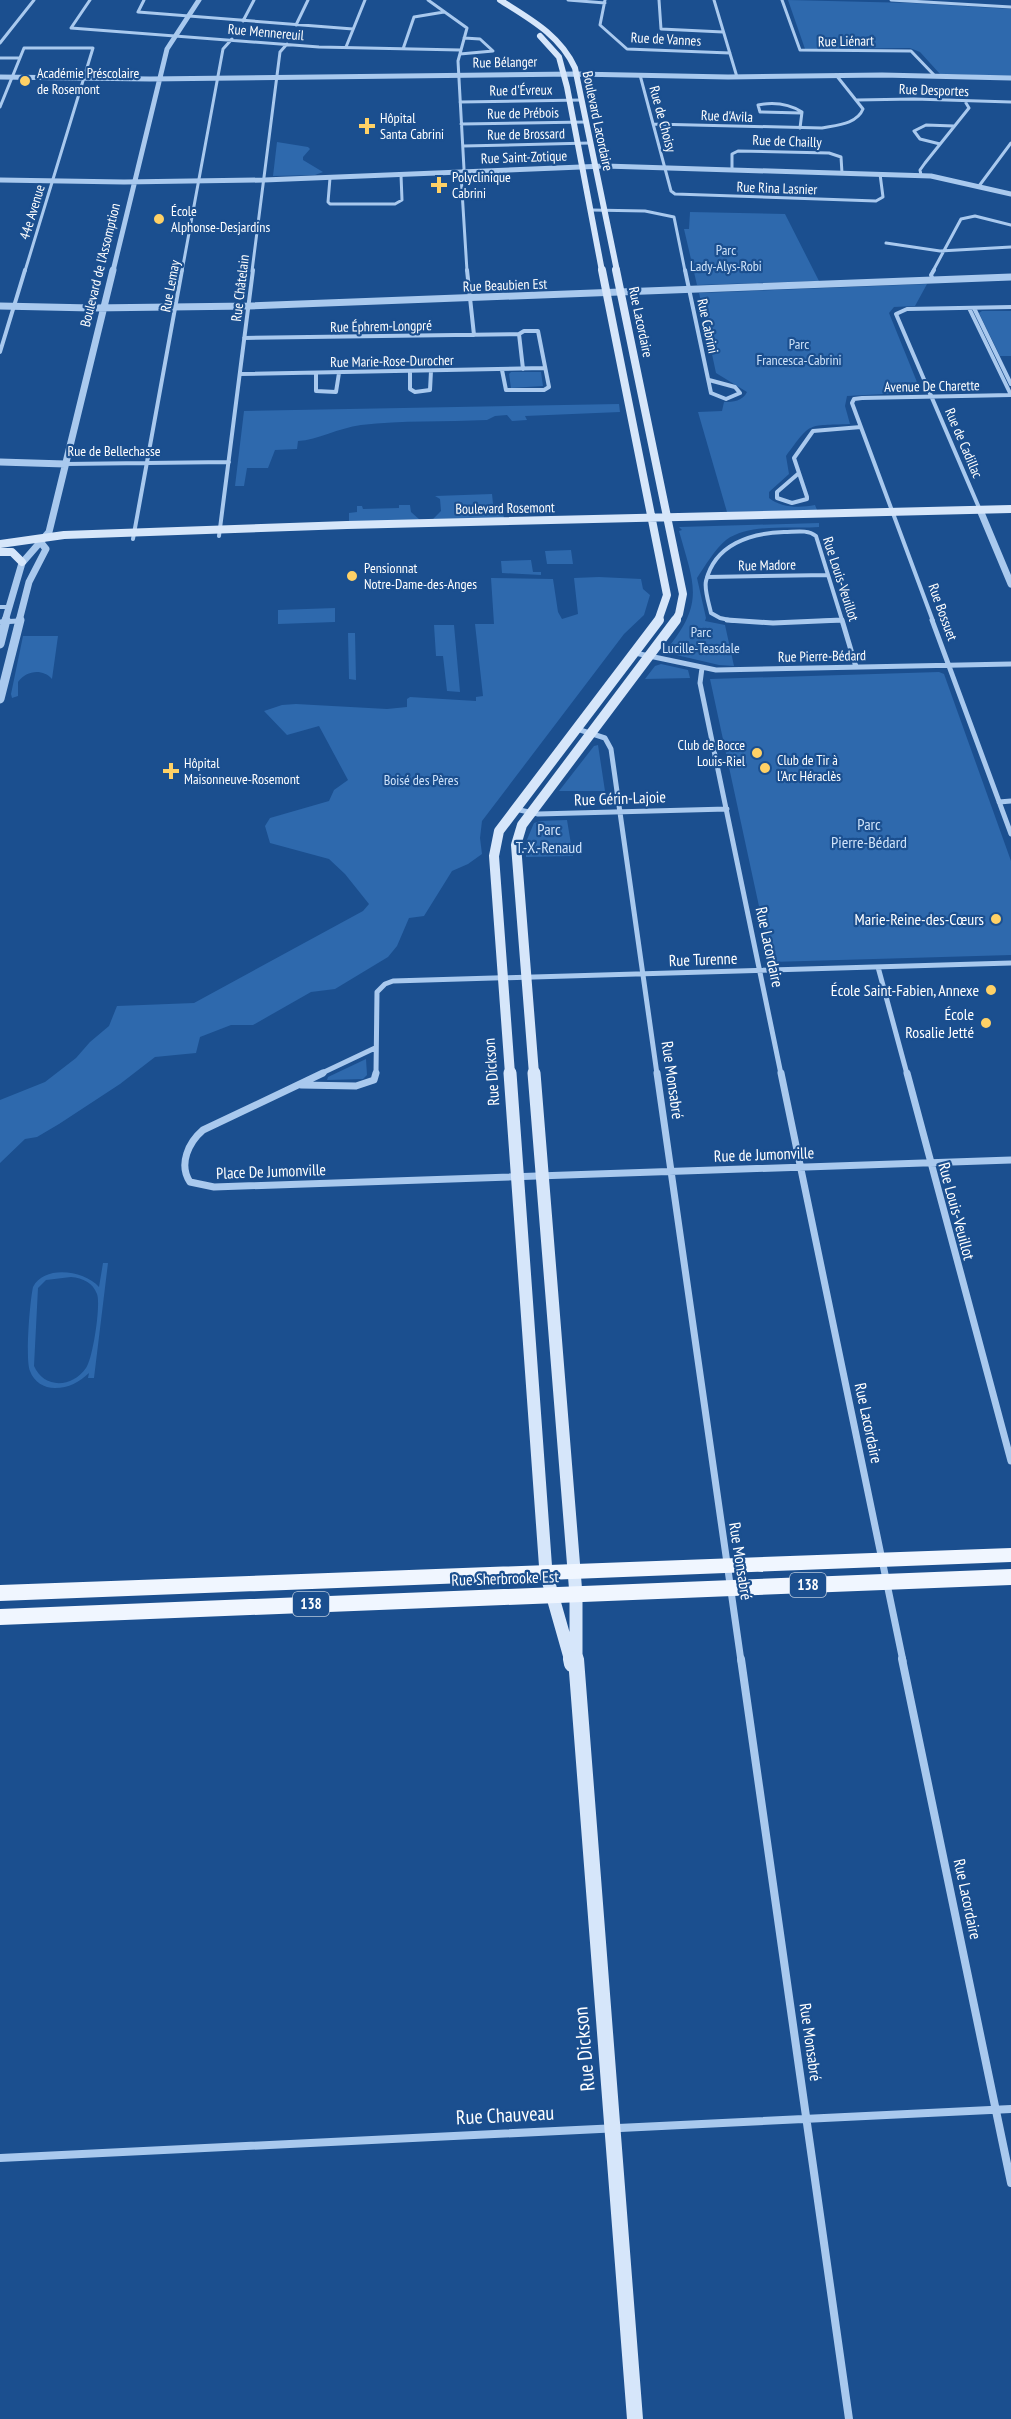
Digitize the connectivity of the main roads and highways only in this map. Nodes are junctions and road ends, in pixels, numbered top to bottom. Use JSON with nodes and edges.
{"nodes":[{"id":1,"x":499,"y":3,"type":"edge"},
{"id":2,"x":591,"y":210,"type":"joint"},
{"id":3,"x":604,"y":210,"type":"joint"},
{"id":4,"x":651,"y":440,"type":"junction"},
{"id":5,"x":635,"y":441,"type":"junction"},
{"id":6,"x":1011,"y":509,"type":"edge"},
{"id":7,"x":981,"y":513,"type":"junction"},
{"id":8,"x":1011,"y":515,"type":"edge"},
{"id":9,"x":652,"y":520,"type":"junction"},
{"id":10,"x":668,"y":520,"type":"junction"},
{"id":11,"x":44,"y":541,"type":"junction"},
{"id":12,"x":0,"y":544,"type":"edge"},
{"id":13,"x":0,"y":551,"type":"edge"},
{"id":14,"x":22,"y":562,"type":"road end"},
{"id":15,"x":1011,"y":1555,"type":"edge"},
{"id":16,"x":546,"y":1573,"type":"junction"},
{"id":17,"x":574,"y":1573,"type":"junction"},
{"id":18,"x":1011,"y":1577,"type":"edge"},
{"id":19,"x":0,"y":1593,"type":"edge"},
{"id":20,"x":551,"y":1595,"type":"junction"},
{"id":21,"x":576,"y":1595,"type":"junction"},
{"id":22,"x":0,"y":1617,"type":"edge"},
{"id":23,"x":576,"y":1676,"type":"junction"},
{"id":24,"x":635,"y":2419,"type":"edge"}],
"edges":[{"from":1,"to":2,"type":"main road","name":"Boulevard Lacordaire"},
{"from":1,"to":3,"type":"main road","name":"Boulevard Lacordaire"},
{"from":2,"to":5,"type":"main road","name":"Rue Lacordaire"},
{"from":3,"to":4,"type":"main road","name":"Rue Lacordaire"},
{"from":4,"to":5,"type":"main road"},
{"from":4,"to":10,"type":"main road","name":"Rue Lacordaire"},
{"from":5,"to":9,"type":"main road","name":"Rue Lacordaire"},
{"from":6,"to":7,"type":"main road","name":"Boulevard Rosemont"},
{"from":7,"to":8,"type":"main road","name":"Boulevard Rosemont"},
{"from":7,"to":10,"type":"main road","name":"Boulevard Rosemont"},
{"from":9,"to":10,"type":"main road","name":"Boulevard Rosemont"},
{"from":9,"to":11,"type":"main road","name":"Boulevard Rosemont"},
{"from":9,"to":16,"type":"main road","name":"Rue Dickson"},
{"from":10,"to":17,"type":"main road","name":"Rue Dickson"},
{"from":11,"to":12,"type":"main road","name":"Boulevard Rosemont"},
{"from":11,"to":13,"type":"main road","name":"Boulevard Rosemont"},
{"from":13,"to":14,"type":"main road"},
{"from":15,"to":17,"type":"main road","name":"Rue Sherbrooke Est","number":"138"},
{"from":16,"to":17,"type":"main road","name":"Rue Sherbrooke Est","number":"138"},
{"from":16,"to":19,"type":"main road","name":"Rue Sherbrooke Est","number":"138"},
{"from":16,"to":20,"type":"main road","name":"Rue Dickson"},
{"from":17,"to":21,"type":"main road","name":"Rue Dickson"},
{"from":18,"to":21,"type":"main road","name":"Rue Sherbrooke Est","number":"138"},
{"from":20,"to":21,"type":"main road","name":"Rue Sherbrooke Est","number":"138"},
{"from":20,"to":22,"type":"main road","name":"Rue Sherbrooke Est","number":"138"},
{"from":20,"to":23,"type":"main road","name":"Rue Dickson"},
{"from":21,"to":23,"type":"main road","name":"Rue Dickson"},
{"from":23,"to":24,"type":"main road","name":"Rue Dickson"}]}
